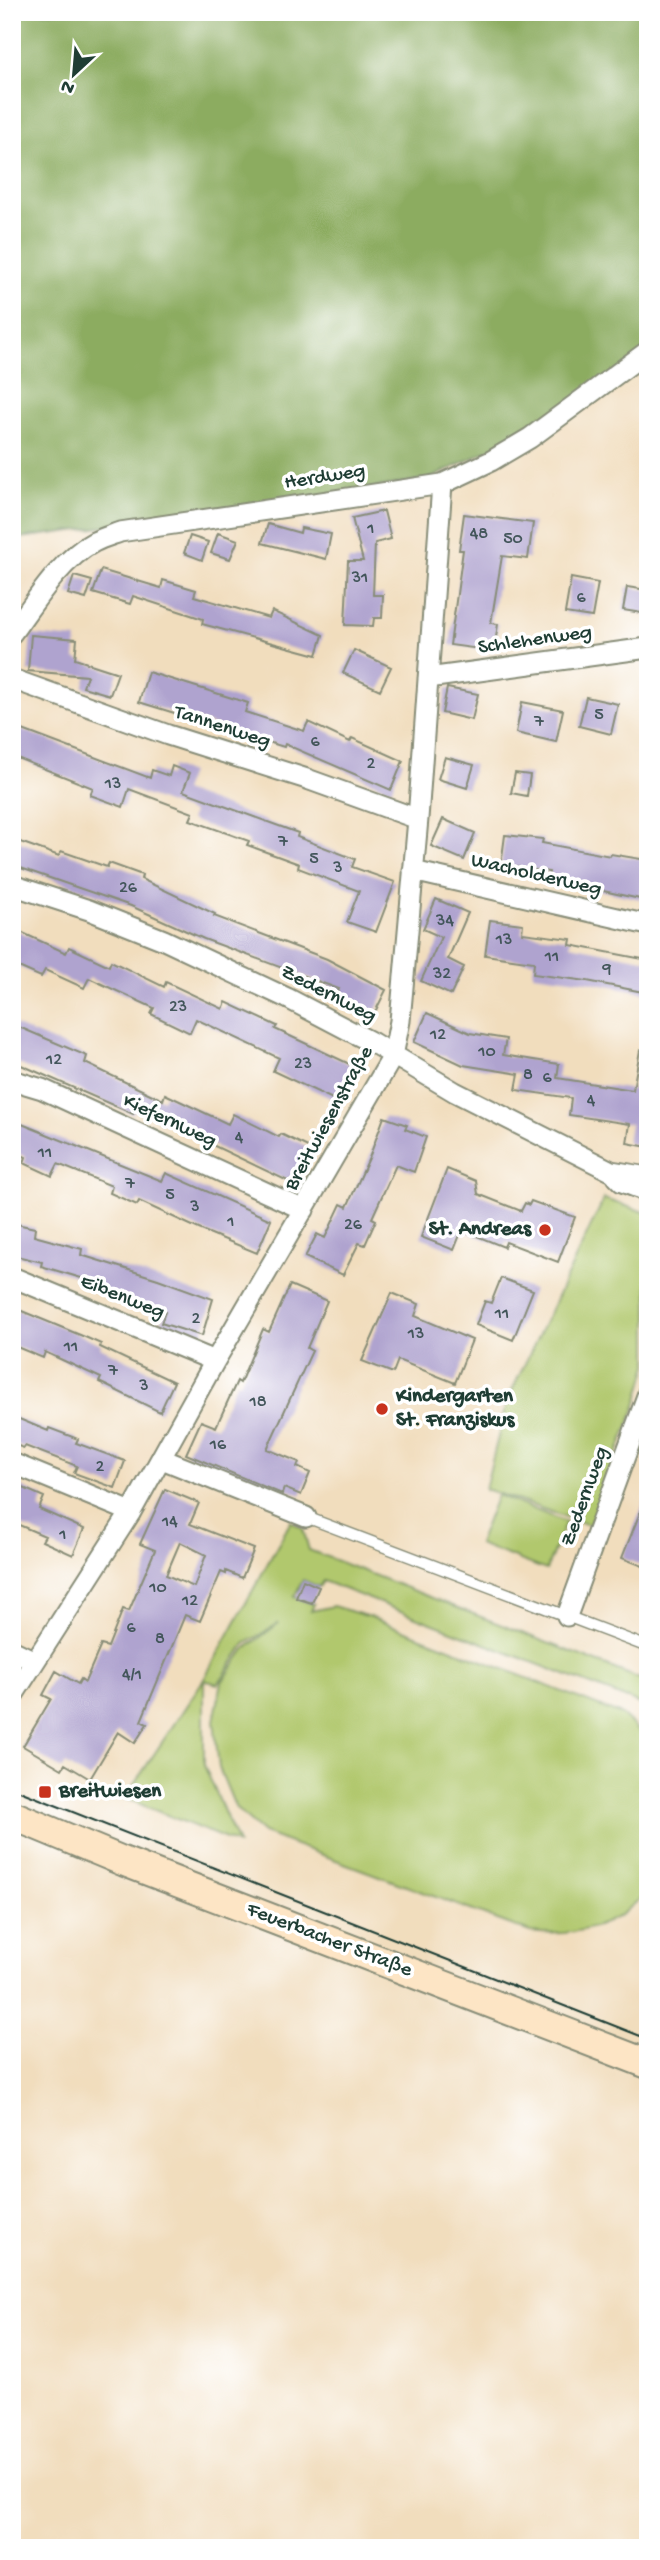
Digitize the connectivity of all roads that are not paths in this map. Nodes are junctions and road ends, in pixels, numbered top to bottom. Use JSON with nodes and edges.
{"nodes":[{"id":1,"x":648,"y":351,"type":"edge"},
{"id":2,"x":442,"y":484,"type":"junction"},
{"id":3,"x":12,"y":633,"type":"edge"},
{"id":4,"x":648,"y":648,"type":"edge"},
{"id":5,"x":428,"y":678,"type":"junction"},
{"id":6,"x":12,"y":679,"type":"edge"},
{"id":7,"x":418,"y":819,"type":"junction"},
{"id":8,"x":413,"y":871,"type":"junction"},
{"id":9,"x":12,"y":885,"type":"edge"},
{"id":10,"x":648,"y":925,"type":"edge"},
{"id":11,"x":393,"y":1056,"type":"junction"},
{"id":12,"x":12,"y":1080,"type":"edge"},
{"id":13,"x":611,"y":1171,"type":"junction"},
{"id":14,"x":648,"y":1177,"type":"edge"},
{"id":15,"x":648,"y":1192,"type":"edge"},
{"id":16,"x":304,"y":1210,"type":"junction"},
{"id":17,"x":12,"y":1277,"type":"edge"},
{"id":18,"x":215,"y":1361,"type":"junction"},
{"id":19,"x":648,"y":1393,"type":"edge"},
{"id":20,"x":162,"y":1459,"type":"junction"},
{"id":21,"x":12,"y":1463,"type":"edge"},
{"id":22,"x":131,"y":1512,"type":"junction"},
{"id":23,"x":306,"y":1517,"type":"joint"},
{"id":24,"x":567,"y":1616,"type":"junction"},
{"id":25,"x":648,"y":1647,"type":"edge"},
{"id":26,"x":12,"y":1650,"type":"edge"},
{"id":27,"x":35,"y":1661,"type":"junction"},
{"id":28,"x":12,"y":1697,"type":"edge"},
{"id":29,"x":12,"y":1815,"type":"edge"},
{"id":30,"x":648,"y":2064,"type":"edge"}],
"edges":[{"from":1,"to":2,"type":"street","name":"Herdweg"},
{"from":2,"to":3,"type":"street","name":"Herdweg"},
{"from":2,"to":5,"type":"street","name":"Breitwiesenstraße"},
{"from":4,"to":5,"type":"street","name":"Schlehenweg"},
{"from":5,"to":7,"type":"street","name":"Breitwiesenstraße"},
{"from":6,"to":7,"type":"street","name":"Tannenweg"},
{"from":7,"to":8,"type":"street","name":"Breitwiesenstraße"},
{"from":8,"to":10,"type":"street","name":"Wacholderweg"},
{"from":8,"to":11,"type":"street","name":"Breitwiesenstraße"},
{"from":9,"to":11,"type":"street","name":"Zedernweg"},
{"from":11,"to":13,"type":"street","name":"Zedernweg"},
{"from":11,"to":16,"type":"street","name":"Breitwiesenstraße"},
{"from":12,"to":16,"type":"street","name":"Kiefernweg"},
{"from":13,"to":14,"type":"street","name":"Zedernweg"},
{"from":13,"to":15,"type":"street","name":"Zedernweg"},
{"from":16,"to":18,"type":"street","name":"Breitwiesenstraße"},
{"from":17,"to":18,"type":"street","name":"Eibenweg"},
{"from":18,"to":20,"type":"street","name":"Breitwiesenstraße"},
{"from":19,"to":24,"type":"street","name":"Zedernweg"},
{"from":20,"to":22,"type":"street","name":"Breitwiesenstraße"},
{"from":20,"to":23,"type":"street"},
{"from":21,"to":22,"type":"street"},
{"from":22,"to":27,"type":"street","name":"Breitwiesenstraße"},
{"from":23,"to":24,"type":"lane"},
{"from":24,"to":25,"type":"lane"},
{"from":26,"to":27,"type":"street"},
{"from":27,"to":28,"type":"street","name":"Breitwiesenstraße"},
{"from":29,"to":30,"type":"main road","name":"Feuerbacher Straße"}]}
